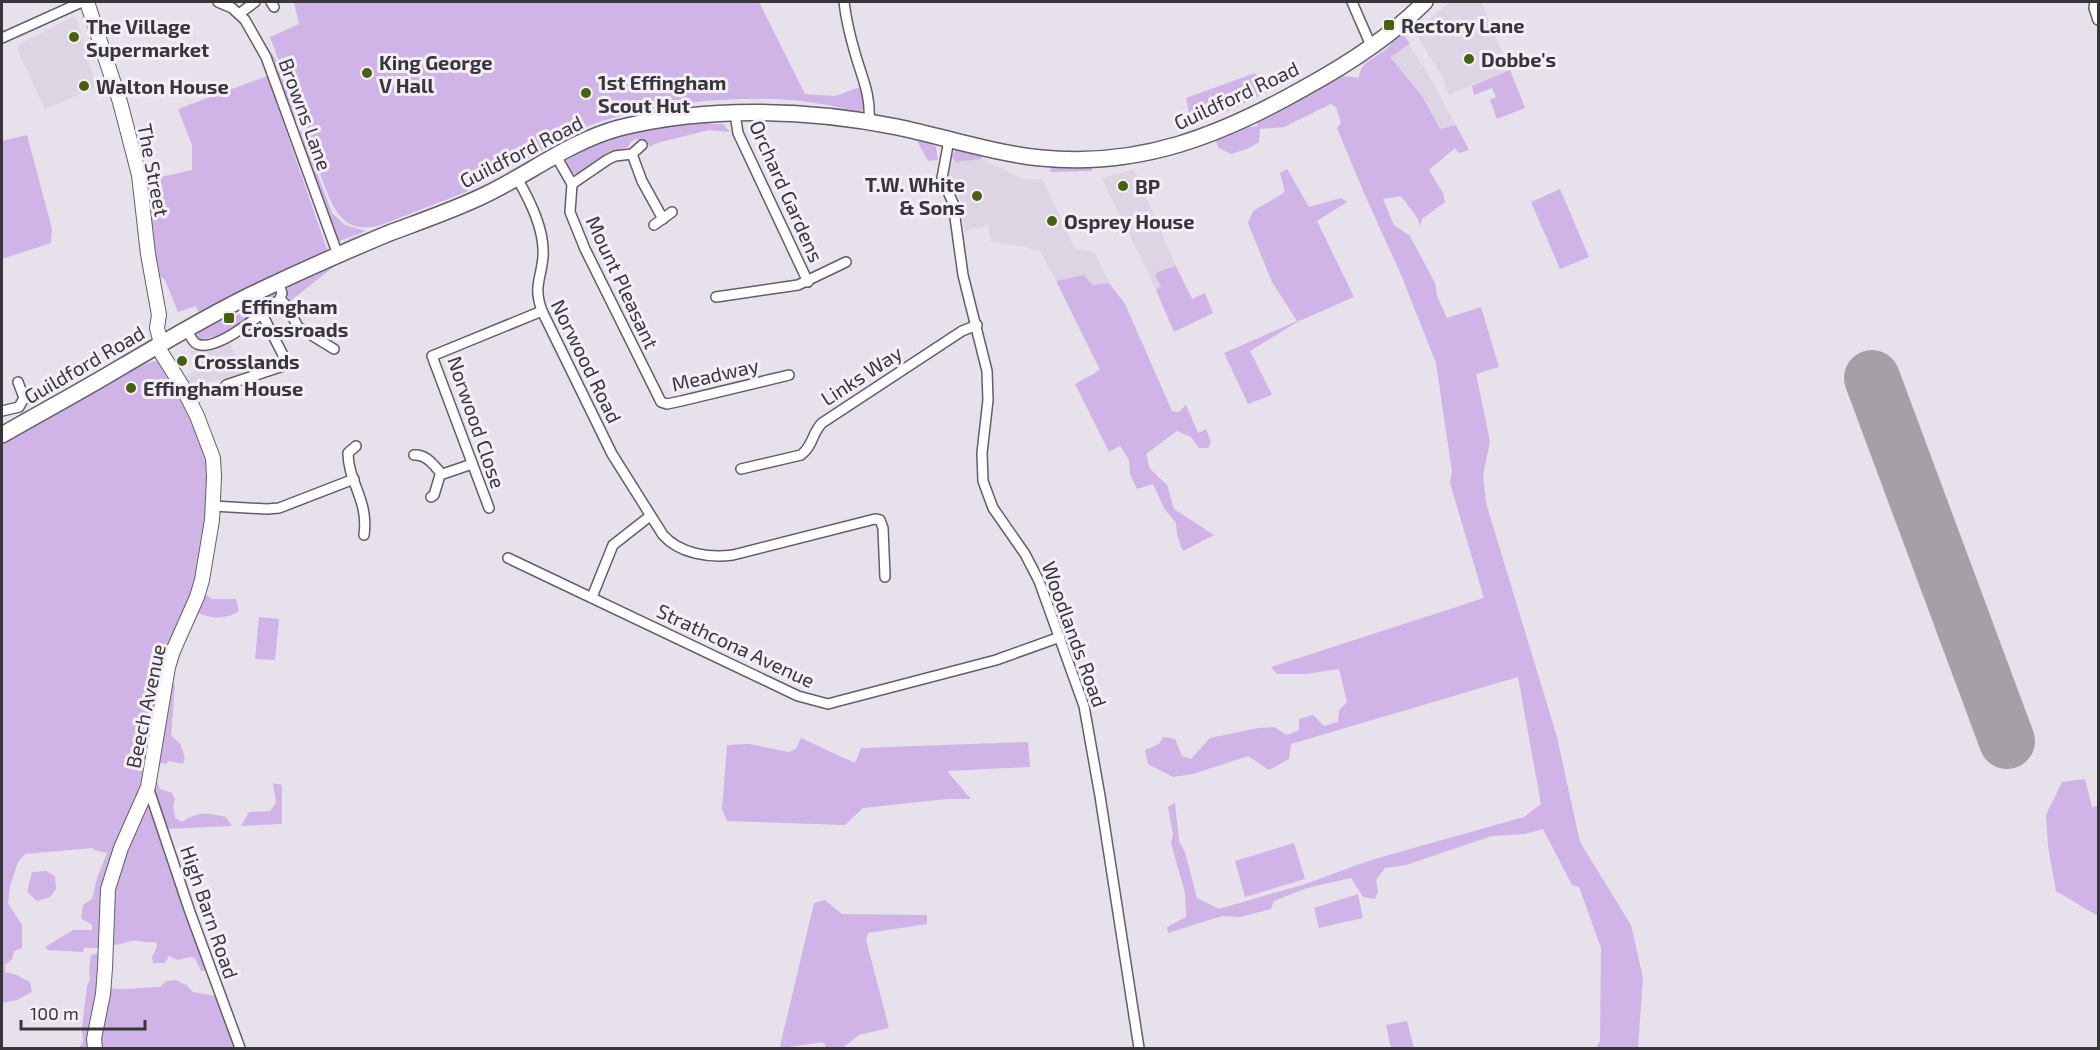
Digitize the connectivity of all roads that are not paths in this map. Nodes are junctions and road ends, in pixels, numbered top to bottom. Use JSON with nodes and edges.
{"nodes":[{"id":1,"x":84,"y":2,"type":"edge"},
{"id":2,"x":218,"y":2,"type":"edge"},
{"id":3,"x":255,"y":2,"type":"edge"},
{"id":4,"x":844,"y":2,"type":"edge"},
{"id":5,"x":1352,"y":2,"type":"edge"},
{"id":6,"x":1425,"y":2,"type":"edge"},
{"id":7,"x":2095,"y":2,"type":"edge"},
{"id":8,"x":239,"y":14,"type":"junction"},
{"id":9,"x":2098,"y":20,"type":"edge"},
{"id":10,"x":2,"y":38,"type":"edge"},
{"id":11,"x":1372,"y":48,"type":"junction"},
{"id":12,"x":735,"y":114,"type":"junction"},
{"id":13,"x":868,"y":122,"type":"junction"},
{"id":14,"x":949,"y":140,"type":"junction"},
{"id":15,"x":642,"y":146,"type":"dead end"},
{"id":16,"x":632,"y":154,"type":"junction"},
{"id":17,"x":556,"y":156,"type":"junction"},
{"id":18,"x":517,"y":178,"type":"junction"},
{"id":19,"x":572,"y":184,"type":"junction"},
{"id":20,"x":672,"y":212,"type":"dead end"},
{"id":21,"x":663,"y":219,"type":"junction"},
{"id":22,"x":654,"y":225,"type":"dead end"},
{"id":23,"x":338,"y":255,"type":"junction"},
{"id":24,"x":846,"y":262,"type":"dead end"},
{"id":25,"x":278,"y":282,"type":"junction"},
{"id":26,"x":808,"y":282,"type":"junction"},
{"id":27,"x":716,"y":297,"type":"dead end"},
{"id":28,"x":280,"y":298,"type":"junction"},
{"id":29,"x":542,"y":311,"type":"junction"},
{"id":30,"x":262,"y":314,"type":"junction"},
{"id":31,"x":976,"y":325,"type":"junction"},
{"id":32,"x":170,"y":338,"type":"junction"},
{"id":33,"x":334,"y":350,"type":"dead end"},
{"id":34,"x":789,"y":375,"type":"dead end"},
{"id":35,"x":18,"y":382,"type":"dead end"},
{"id":36,"x":226,"y":384,"type":"dead end"},
{"id":37,"x":655,"y":390,"type":"joint"},
{"id":38,"x":2,"y":411,"type":"edge"},
{"id":39,"x":23,"y":414,"type":"junction"},
{"id":40,"x":2,"y":435,"type":"edge"},
{"id":41,"x":356,"y":446,"type":"dead end"},
{"id":42,"x":414,"y":455,"type":"dead end"},
{"id":43,"x":472,"y":464,"type":"junction"},
{"id":44,"x":741,"y":469,"type":"dead end"},
{"id":45,"x":442,"y":474,"type":"junction"},
{"id":46,"x":354,"y":479,"type":"junction"},
{"id":47,"x":431,"y":497,"type":"dead end"},
{"id":48,"x":213,"y":506,"type":"junction"},
{"id":49,"x":489,"y":508,"type":"dead end"},
{"id":50,"x":650,"y":516,"type":"junction"},
{"id":51,"x":364,"y":535,"type":"dead end"},
{"id":52,"x":508,"y":558,"type":"dead end"},
{"id":53,"x":885,"y":577,"type":"dead end"},
{"id":54,"x":592,"y":597,"type":"junction"},
{"id":55,"x":1060,"y":637,"type":"junction"},
{"id":56,"x":148,"y":786,"type":"junction"},
{"id":57,"x":95,"y":1048,"type":"edge"},
{"id":58,"x":240,"y":1048,"type":"edge"},
{"id":59,"x":1139,"y":1048,"type":"edge"}],
"edges":[{"from":1,"to":10,"type":"street"},
{"from":1,"to":32,"type":"street","name":"The Street"},
{"from":2,"to":8,"type":"street","name":"Browns Lane"},
{"from":3,"to":8,"type":"street"},
{"from":4,"to":13,"type":"street"},
{"from":5,"to":11,"type":"street"},
{"from":6,"to":11,"type":"main road","name":"Guildford Road"},
{"from":7,"to":9,"type":"street"},
{"from":8,"to":23,"type":"street","name":"Browns Lane"},
{"from":11,"to":14,"type":"main road","name":"Guildford Road"},
{"from":12,"to":13,"type":"main road","name":"Guildford Road"},
{"from":12,"to":17,"type":"main road","name":"Guildford Road"},
{"from":12,"to":26,"type":"street","name":"Orchard Gardens"},
{"from":13,"to":14,"type":"main road","name":"Guildford Road"},
{"from":14,"to":31,"type":"street","name":"Woodlands Road"},
{"from":15,"to":16,"type":"street"},
{"from":16,"to":19,"type":"street"},
{"from":16,"to":21,"type":"street"},
{"from":17,"to":18,"type":"main road","name":"Guildford Road"},
{"from":17,"to":19,"type":"street"},
{"from":18,"to":23,"type":"main road","name":"Guildford Road"},
{"from":18,"to":29,"type":"street","name":"Norwood Road"},
{"from":19,"to":37,"type":"street","name":"Mount Pleasant"},
{"from":20,"to":21,"type":"street"},
{"from":21,"to":22,"type":"street"},
{"from":23,"to":25,"type":"main road","name":"Guildford Road"},
{"from":24,"to":26,"type":"street","name":"Orchard Gardens"},
{"from":25,"to":28,"type":"street"},
{"from":25,"to":32,"type":"main road","name":"Guildford Road"},
{"from":26,"to":27,"type":"street","name":"Orchard Gardens"},
{"from":28,"to":30,"type":"street"},
{"from":28,"to":33,"type":"street"},
{"from":29,"to":43,"type":"street","name":"Norwood Close"},
{"from":29,"to":50,"type":"street","name":"Norwood Road"},
{"from":30,"to":32,"type":"street"},
{"from":30,"to":36,"type":"street"},
{"from":31,"to":44,"type":"street","name":"Links Way"},
{"from":31,"to":55,"type":"street","name":"Woodlands Road"},
{"from":32,"to":39,"type":"main road","name":"Guildford Road"},
{"from":32,"to":48,"type":"street","name":"Beech Avenue"},
{"from":34,"to":37,"type":"street","name":"Meadway"},
{"from":35,"to":39,"type":"street"},
{"from":38,"to":39,"type":"street"},
{"from":39,"to":40,"type":"main road","name":"Guildford Road"},
{"from":41,"to":46,"type":"street"},
{"from":42,"to":45,"type":"street"},
{"from":43,"to":45,"type":"street"},
{"from":43,"to":49,"type":"street","name":"Norwood Close"},
{"from":45,"to":47,"type":"street"},
{"from":46,"to":48,"type":"street"},
{"from":46,"to":51,"type":"street"},
{"from":48,"to":56,"type":"street","name":"Beech Avenue"},
{"from":50,"to":53,"type":"street","name":"Norwood Road"},
{"from":50,"to":54,"type":"street"},
{"from":52,"to":54,"type":"street","name":"Strathcona Avenue"},
{"from":54,"to":55,"type":"street","name":"Strathcona Avenue"},
{"from":55,"to":59,"type":"street","name":"Woodlands Road"},
{"from":56,"to":57,"type":"street","name":"Beech Avenue"},
{"from":56,"to":58,"type":"street","name":"High Barn Road"}]}
